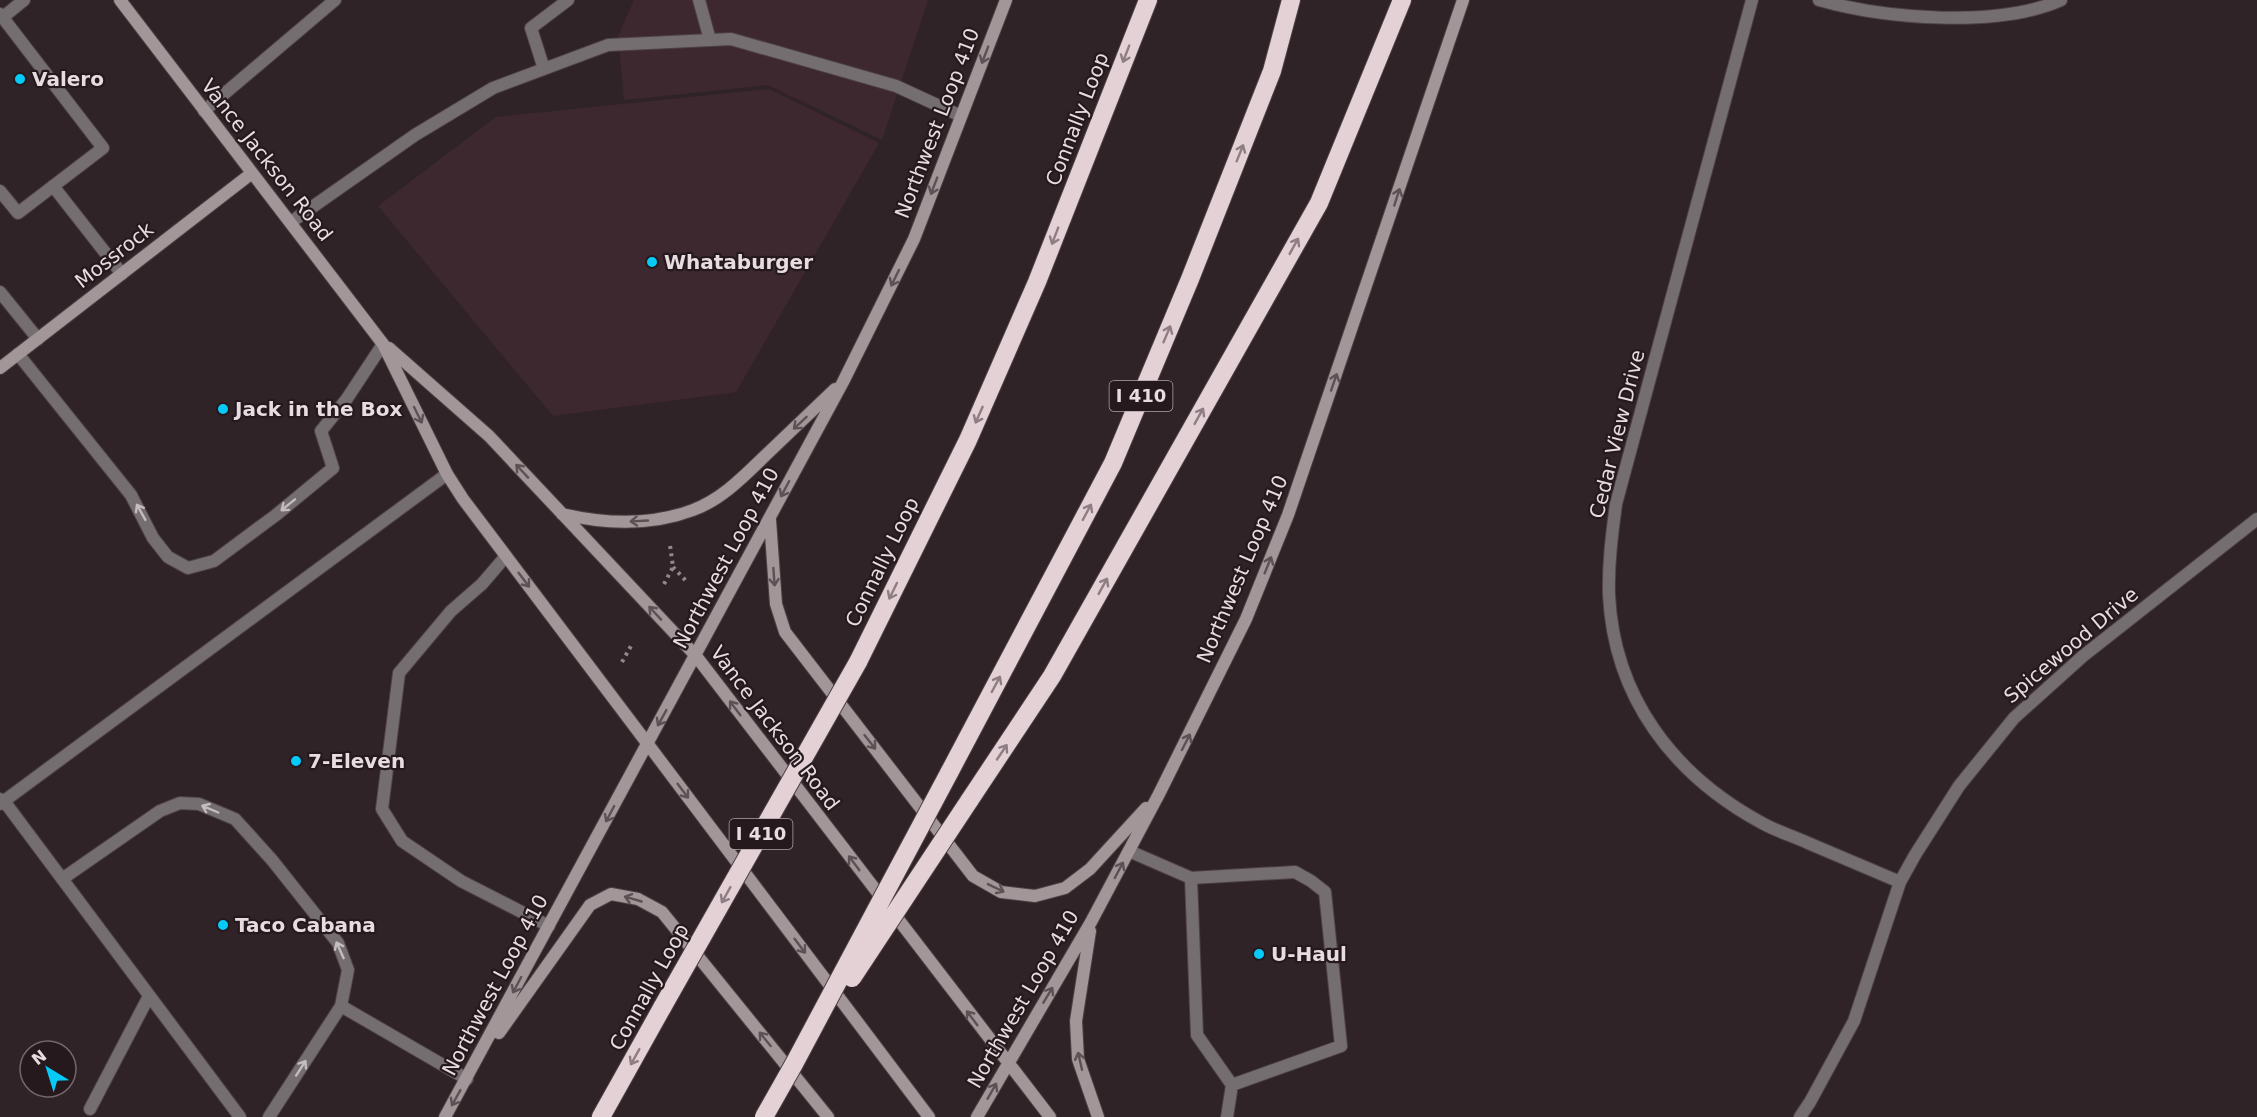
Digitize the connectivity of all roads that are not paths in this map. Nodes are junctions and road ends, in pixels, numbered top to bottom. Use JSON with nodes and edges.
{"nodes":[{"id":1,"x":24,"y":0,"type":"edge"},
{"id":2,"x":120,"y":0,"type":"edge"},
{"id":3,"x":335,"y":0,"type":"edge"},
{"id":4,"x":568,"y":0,"type":"edge"},
{"id":5,"x":699,"y":0,"type":"edge"},
{"id":6,"x":1005,"y":0,"type":"edge"},
{"id":7,"x":1148,"y":0,"type":"edge"},
{"id":8,"x":1291,"y":0,"type":"edge"},
{"id":9,"x":1402,"y":0,"type":"edge"},
{"id":10,"x":1463,"y":0,"type":"edge"},
{"id":11,"x":1752,"y":0,"type":"edge"},
{"id":12,"x":1820,"y":0,"type":"edge"},
{"id":13,"x":2061,"y":0,"type":"edge"},
{"id":14,"x":1,"y":15,"type":"edge"},
{"id":15,"x":710,"y":40,"type":"junction"},
{"id":16,"x":544,"y":69,"type":"junction"},
{"id":17,"x":204,"y":111,"type":"junction"},
{"id":18,"x":961,"y":116,"type":"junction"},
{"id":19,"x":252,"y":173,"type":"junction"},
{"id":20,"x":53,"y":186,"type":"junction"},
{"id":21,"x":0,"y":191,"type":"edge"},
{"id":22,"x":291,"y":222,"type":"junction"},
{"id":23,"x":122,"y":274,"type":"junction"},
{"id":24,"x":0,"y":292,"type":"edge"},
{"id":25,"x":38,"y":339,"type":"junction"},
{"id":26,"x":383,"y":344,"type":"junction"},
{"id":27,"x":18,"y":354,"type":"junction"},
{"id":28,"x":0,"y":368,"type":"edge"},
{"id":29,"x":843,"y":382,"type":"junction"},
{"id":30,"x":447,"y":474,"type":"junction"},
{"id":31,"x":562,"y":514,"type":"junction"},
{"id":32,"x":769,"y":519,"type":"junction"},
{"id":33,"x":2257,"y":519,"type":"edge"},
{"id":34,"x":506,"y":556,"type":"junction"},
{"id":35,"x":696,"y":656,"type":"junction"},
{"id":36,"x":648,"y":744,"type":"junction"},
{"id":37,"x":1159,"y":794,"type":"junction"},
{"id":38,"x":1,"y":802,"type":"edge"},
{"id":39,"x":1129,"y":851,"type":"junction"},
{"id":40,"x":1191,"y":878,"type":"junction"},
{"id":41,"x":62,"y":879,"type":"junction"},
{"id":42,"x":1900,"y":882,"type":"junction"},
{"id":43,"x":1091,"y":922,"type":"junction"},
{"id":44,"x":549,"y":926,"type":"junction"},
{"id":45,"x":149,"y":996,"type":"junction"},
{"id":46,"x":341,"y":1006,"type":"junction"},
{"id":47,"x":794,"y":1064,"type":"junction"},
{"id":48,"x":1008,"y":1064,"type":"junction"},
{"id":49,"x":466,"y":1079,"type":"junction"},
{"id":50,"x":1232,"y":1084,"type":"junction"},
{"id":51,"x":90,"y":1109,"type":"dead end"},
{"id":52,"x":237,"y":1114,"type":"edge"},
{"id":53,"x":269,"y":1117,"type":"edge"},
{"id":54,"x":445,"y":1117,"type":"edge"},
{"id":55,"x":601,"y":1117,"type":"edge"},
{"id":56,"x":764,"y":1117,"type":"edge"},
{"id":57,"x":828,"y":1117,"type":"edge"},
{"id":58,"x":929,"y":1117,"type":"edge"},
{"id":59,"x":976,"y":1117,"type":"edge"},
{"id":60,"x":1050,"y":1117,"type":"edge"},
{"id":61,"x":1098,"y":1117,"type":"edge"},
{"id":62,"x":1227,"y":1117,"type":"edge"},
{"id":63,"x":1800,"y":1117,"type":"edge"}],
"edges":[{"from":1,"to":14,"type":"street"},
{"from":2,"to":17,"type":"main road","name":"Vance Jackson Road"},
{"from":3,"to":17,"type":"street"},
{"from":4,"to":16,"type":"street"},
{"from":5,"to":15,"type":"street"},
{"from":6,"to":18,"type":"main road","name":"Northwest Loop 410","one_way":true},
{"from":7,"to":55,"type":"highway","name":"Connally Loop","number":"I 410","one_way":true,"bridge":true},
{"from":47,"to":8,"type":"highway","number":"I 410","one_way":true,"bridge":true},
{"from":47,"to":9,"type":"highway","one_way":true,"bridge":true},
{"from":37,"to":10,"type":"main road","name":"Northwest Loop 410","one_way":true},
{"from":11,"to":42,"type":"street","name":"Cedar View Drive"},
{"from":12,"to":13,"type":"street"},
{"from":14,"to":20,"type":"street"},
{"from":15,"to":16,"type":"street"},
{"from":15,"to":18,"type":"street"},
{"from":16,"to":22,"type":"street"},
{"from":17,"to":19,"type":"main road","name":"Vance Jackson Road"},
{"from":18,"to":29,"type":"main road","name":"Northwest Loop 410","one_way":true},
{"from":19,"to":22,"type":"main road","name":"Vance Jackson Road"},
{"from":19,"to":23,"type":"main road","name":"Mossrock"},
{"from":20,"to":21,"type":"street"},
{"from":20,"to":23,"type":"street"},
{"from":22,"to":26,"type":"main road","name":"Vance Jackson Road"},
{"from":23,"to":25,"type":"main road","name":"Mossrock"},
{"from":24,"to":25,"type":"street"},
{"from":25,"to":27,"type":"main road","name":"Mossrock"},
{"from":26,"to":27,"type":"street","one_way":true},
{"from":26,"to":30,"type":"main road","name":"Vance Jackson Road","one_way":true},
{"from":31,"to":26,"type":"main road","name":"Vance Jackson Road","one_way":true},
{"from":27,"to":28,"type":"main road","name":"Mossrock"},
{"from":29,"to":31,"type":"main road","one_way":true},
{"from":29,"to":32,"type":"main road","name":"Northwest Loop 410","one_way":true},
{"from":30,"to":34,"type":"main road","name":"Vance Jackson Road"},
{"from":30,"to":38,"type":"street"},
{"from":35,"to":31,"type":"main road","name":"Vance Jackson Road","one_way":true},
{"from":32,"to":35,"type":"main road","name":"Northwest Loop 410"},
{"from":32,"to":37,"type":"main road","one_way":true},
{"from":33,"to":42,"type":"street","name":"Spicewood Drive"},
{"from":34,"to":36,"type":"main road","name":"Vance Jackson Road","one_way":true},
{"from":34,"to":44,"type":"street"},
{"from":35,"to":36,"type":"main road","name":"Northwest Loop 410","one_way":true},
{"from":48,"to":35,"type":"main road","name":"Vance Jackson Road","one_way":true},
{"from":36,"to":44,"type":"main road","name":"Northwest Loop 410","one_way":true},
{"from":36,"to":58,"type":"main road","name":"Vance Jackson Road","one_way":true},
{"from":37,"to":39,"type":"main road","name":"Northwest Loop 410"},
{"from":38,"to":41,"type":"street"},
{"from":39,"to":40,"type":"street"},
{"from":43,"to":39,"type":"main road","name":"Northwest Loop 410","one_way":true},
{"from":40,"to":50,"type":"street"},
{"from":40,"to":50,"type":"street"},
{"from":41,"to":45,"type":"street"},
{"from":46,"to":41,"type":"street","one_way":true},
{"from":42,"to":63,"type":"street","name":"Spicewood Drive"},
{"from":48,"to":43,"type":"main road","name":"Northwest Loop 410","one_way":true},
{"from":61,"to":43,"type":"main road","one_way":true},
{"from":44,"to":49,"type":"main road","name":"Northwest Loop 410","one_way":true},
{"from":45,"to":51,"type":"street"},
{"from":45,"to":52,"type":"street"},
{"from":46,"to":49,"type":"street"},
{"from":53,"to":46,"type":"street","one_way":true},
{"from":47,"to":56,"type":"highway","number":"I 410","bridge":true},
{"from":59,"to":48,"type":"main road","name":"Northwest Loop 410","one_way":true},
{"from":48,"to":60,"type":"main road","name":"Vance Jackson Road"},
{"from":49,"to":54,"type":"main road","name":"Northwest Loop 410","one_way":true},
{"from":57,"to":49,"type":"main road","one_way":true},
{"from":50,"to":62,"type":"street"}]}
